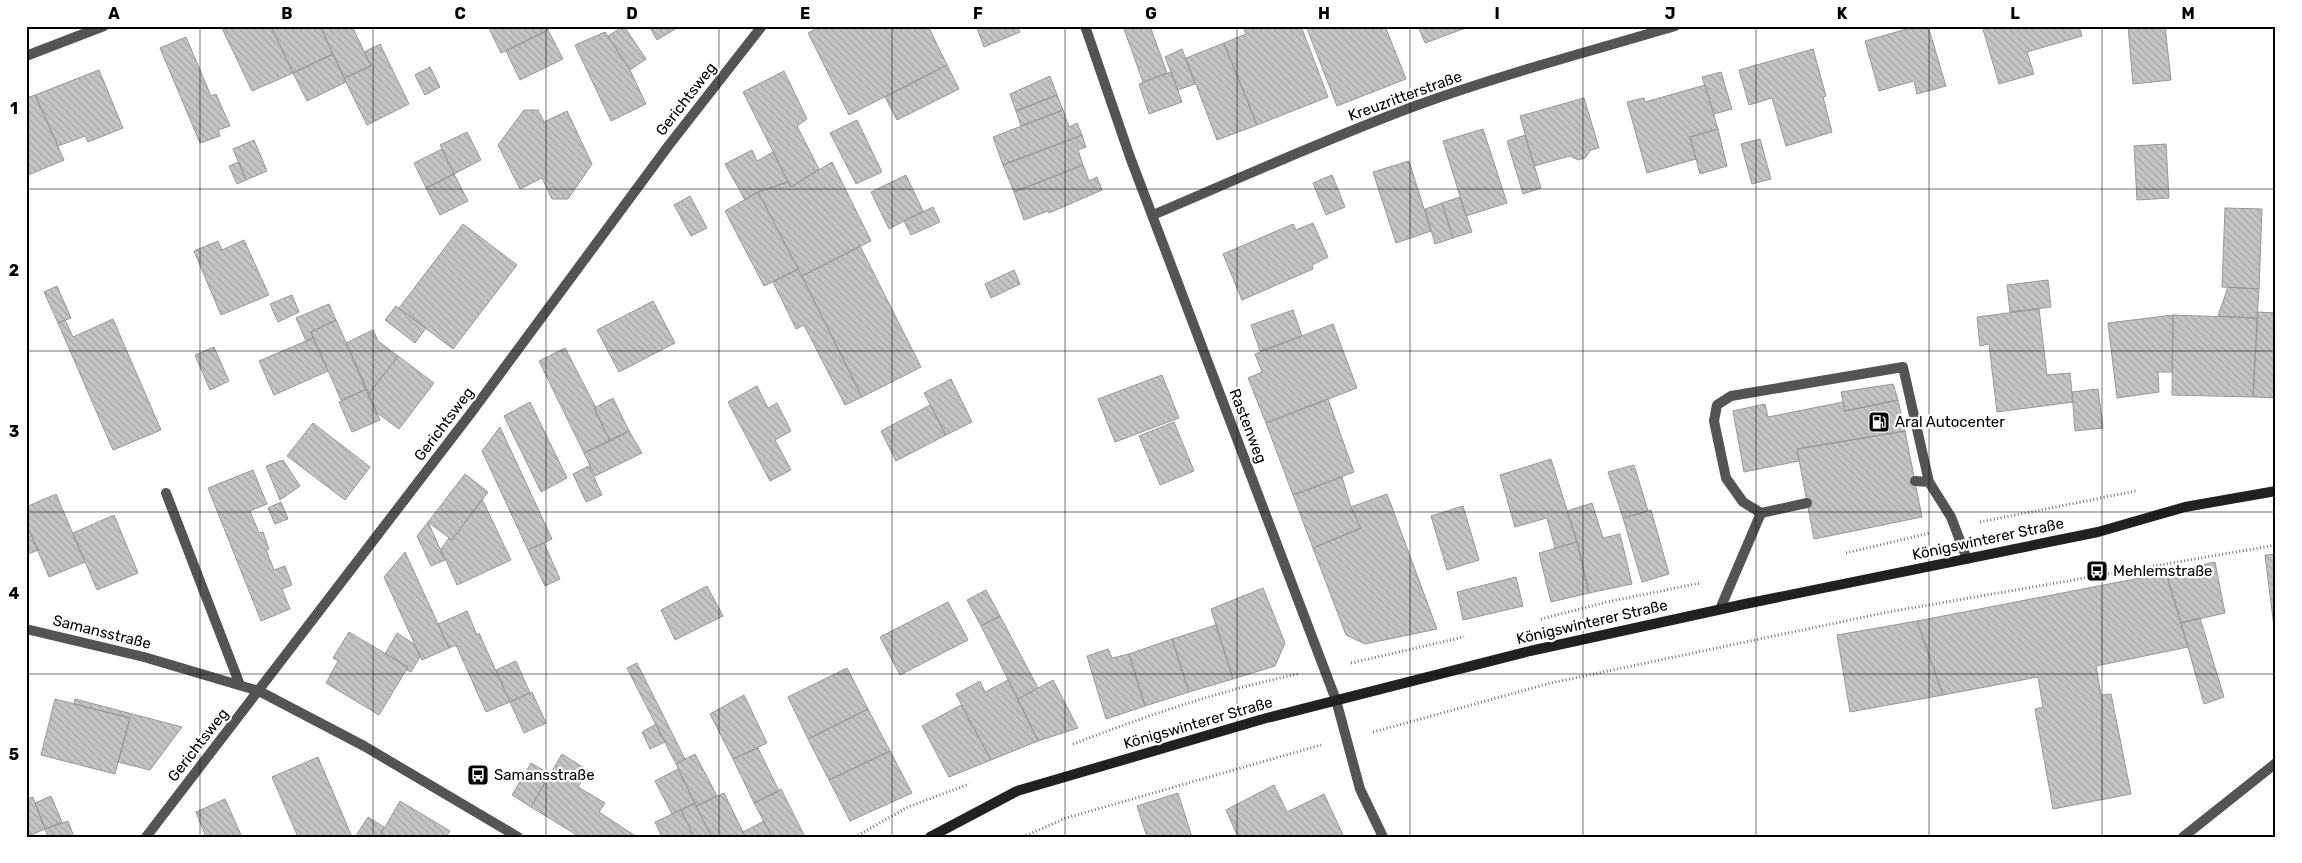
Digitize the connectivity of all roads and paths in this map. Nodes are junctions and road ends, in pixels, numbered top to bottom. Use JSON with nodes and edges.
{"nodes":[{"id":1,"x":104,"y":26,"type":"edge"},
{"id":2,"x":762,"y":26,"type":"edge"},
{"id":3,"x":1085,"y":26,"type":"edge"},
{"id":4,"x":1675,"y":26,"type":"edge"},
{"id":5,"x":26,"y":56,"type":"edge"},
{"id":6,"x":1153,"y":216,"type":"junction"},
{"id":7,"x":1915,"y":481,"type":"dead end"},
{"id":8,"x":1929,"y":482,"type":"junction"},
{"id":9,"x":2276,"y":491,"type":"edge"},
{"id":10,"x":166,"y":493,"type":"dead end"},
{"id":11,"x":1807,"y":503,"type":"dead end"},
{"id":12,"x":1761,"y":513,"type":"junction"},
{"id":13,"x":2276,"y":545,"type":"edge"},
{"id":14,"x":1967,"y":559,"type":"junction"},
{"id":15,"x":1720,"y":609,"type":"junction"},
{"id":16,"x":26,"y":629,"type":"edge"},
{"id":17,"x":240,"y":685,"type":"junction"},
{"id":18,"x":259,"y":691,"type":"junction"},
{"id":19,"x":1336,"y":700,"type":"junction"},
{"id":20,"x":1346,"y":739,"type":"junction"},
{"id":21,"x":2276,"y":763,"type":"edge"},
{"id":22,"x":146,"y":837,"type":"edge"},
{"id":23,"x":518,"y":837,"type":"edge"},
{"id":24,"x":930,"y":837,"type":"edge"},
{"id":25,"x":1023,"y":837,"type":"edge"},
{"id":26,"x":1383,"y":837,"type":"edge"},
{"id":27,"x":2183,"y":837,"type":"edge"}],
"edges":[{"from":1,"to":5,"type":"street"},
{"from":2,"to":18,"type":"street","name":"Gerichtsweg"},
{"from":3,"to":6,"type":"street","name":"Rastenweg"},
{"from":4,"to":6,"type":"street","name":"Kreuzritterstraße"},
{"from":6,"to":19,"type":"street","name":"Rastenweg"},
{"from":7,"to":8,"type":"street"},
{"from":8,"to":12,"type":"street"},
{"from":8,"to":14,"type":"street"},
{"from":9,"to":14,"type":"main road","name":"Königswinterer Straße"},
{"from":10,"to":17,"type":"street"},
{"from":11,"to":12,"type":"street"},
{"from":12,"to":15,"type":"street"},
{"from":13,"to":20,"type":"path"},
{"from":14,"to":15,"type":"main road","name":"Königswinterer Straße"},
{"from":15,"to":19,"type":"main road","name":"Königswinterer Straße"},
{"from":16,"to":17,"type":"street","name":"Samansstraße"},
{"from":17,"to":18,"type":"street","name":"Samansstraße"},
{"from":18,"to":22,"type":"street","name":"Gerichtsweg"},
{"from":18,"to":23,"type":"street","name":"Samansstraße"},
{"from":19,"to":20,"type":"street","name":"Rastenweg"},
{"from":19,"to":24,"type":"main road","name":"Königswinterer Straße"},
{"from":20,"to":25,"type":"path"},
{"from":20,"to":26,"type":"street","name":"Rastenweg"},
{"from":21,"to":27,"type":"street"}]}
